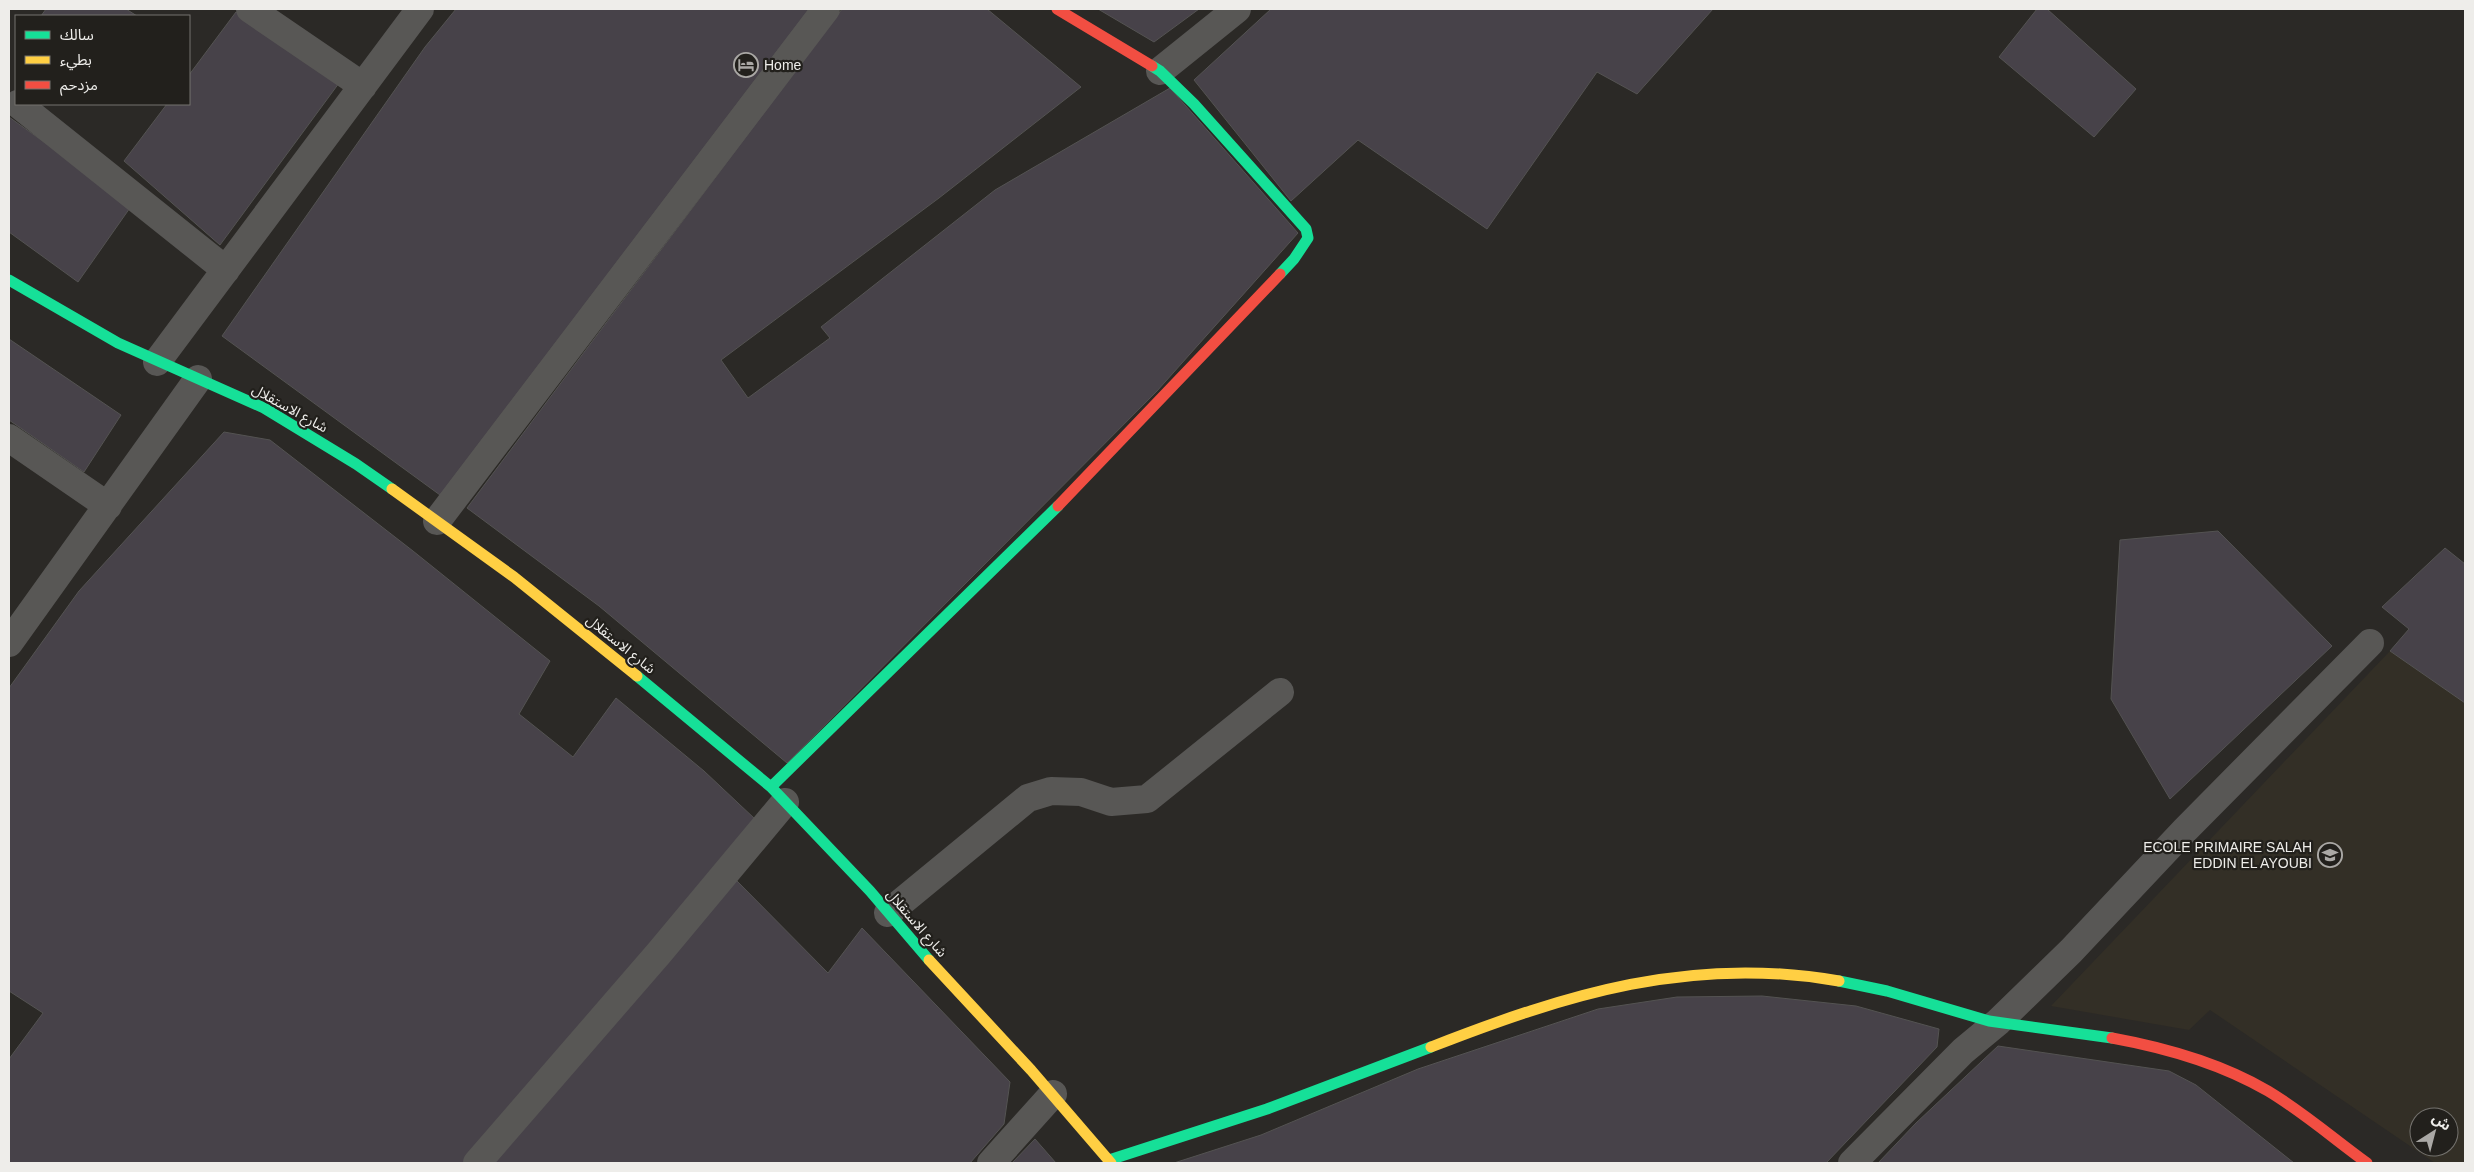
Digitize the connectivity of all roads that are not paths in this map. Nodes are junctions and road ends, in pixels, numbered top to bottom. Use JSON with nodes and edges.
{"nodes":[{"id":1,"x":250,"y":9,"type":"edge"},
{"id":2,"x":420,"y":9,"type":"edge"},
{"id":3,"x":826,"y":9,"type":"edge"},
{"id":4,"x":1057,"y":9,"type":"edge"},
{"id":5,"x":1237,"y":9,"type":"edge"},
{"id":6,"x":1160,"y":71,"type":"junction"},
{"id":7,"x":362,"y":86,"type":"junction"},
{"id":8,"x":20,"y":105,"type":"edge"},
{"id":9,"x":226,"y":270,"type":"junction"},
{"id":10,"x":9,"y":280,"type":"edge"},
{"id":11,"x":157,"y":362,"type":"junction"},
{"id":12,"x":198,"y":379,"type":"junction"},
{"id":13,"x":9,"y":438,"type":"edge"},
{"id":14,"x":108,"y":506,"type":"junction"},
{"id":15,"x":437,"y":521,"type":"junction"},
{"id":16,"x":9,"y":643,"type":"edge"},
{"id":17,"x":2370,"y":643,"type":"dead end"},
{"id":18,"x":1280,"y":692,"type":"dead end"},
{"id":19,"x":778,"y":794,"type":"junction"},
{"id":20,"x":888,"y":913,"type":"junction"},
{"id":21,"x":1998,"y":1022,"type":"junction"},
{"id":22,"x":1052,"y":1094,"type":"junction"},
{"id":23,"x":1110,"y":1162,"type":"edge"},
{"id":24,"x":477,"y":1163,"type":"edge"},
{"id":25,"x":991,"y":1163,"type":"edge"},
{"id":26,"x":1852,"y":1163,"type":"edge"},
{"id":27,"x":2367,"y":1163,"type":"edge"}],
"edges":[{"from":1,"to":7,"type":"street"},
{"from":2,"to":7,"type":"street"},
{"from":3,"to":15,"type":"street"},
{"from":4,"to":6,"type":"street"},
{"from":5,"to":6,"type":"street"},
{"from":6,"to":19,"type":"street"},
{"from":7,"to":9,"type":"street"},
{"from":8,"to":9,"type":"street"},
{"from":9,"to":11,"type":"street"},
{"from":10,"to":11,"type":"street","name":"شارع الاستقلال"},
{"from":11,"to":12,"type":"street","name":"شارع الاستقلال"},
{"from":12,"to":14,"type":"street"},
{"from":12,"to":15,"type":"street","name":"شارع الاستقلال"},
{"from":13,"to":14,"type":"street"},
{"from":14,"to":16,"type":"street"},
{"from":15,"to":19,"type":"street","name":"شارع الاستقلال"},
{"from":17,"to":21,"type":"street"},
{"from":18,"to":20,"type":"street"},
{"from":19,"to":20,"type":"street","name":"شارع الاستقلال"},
{"from":19,"to":24,"type":"street"},
{"from":20,"to":22,"type":"street","name":"شارع الاستقلال"},
{"from":21,"to":23,"type":"street"},
{"from":21,"to":26,"type":"street"},
{"from":21,"to":27,"type":"street"},
{"from":22,"to":23,"type":"street","name":"شارع الاستقلال"},
{"from":22,"to":25,"type":"street"}]}
